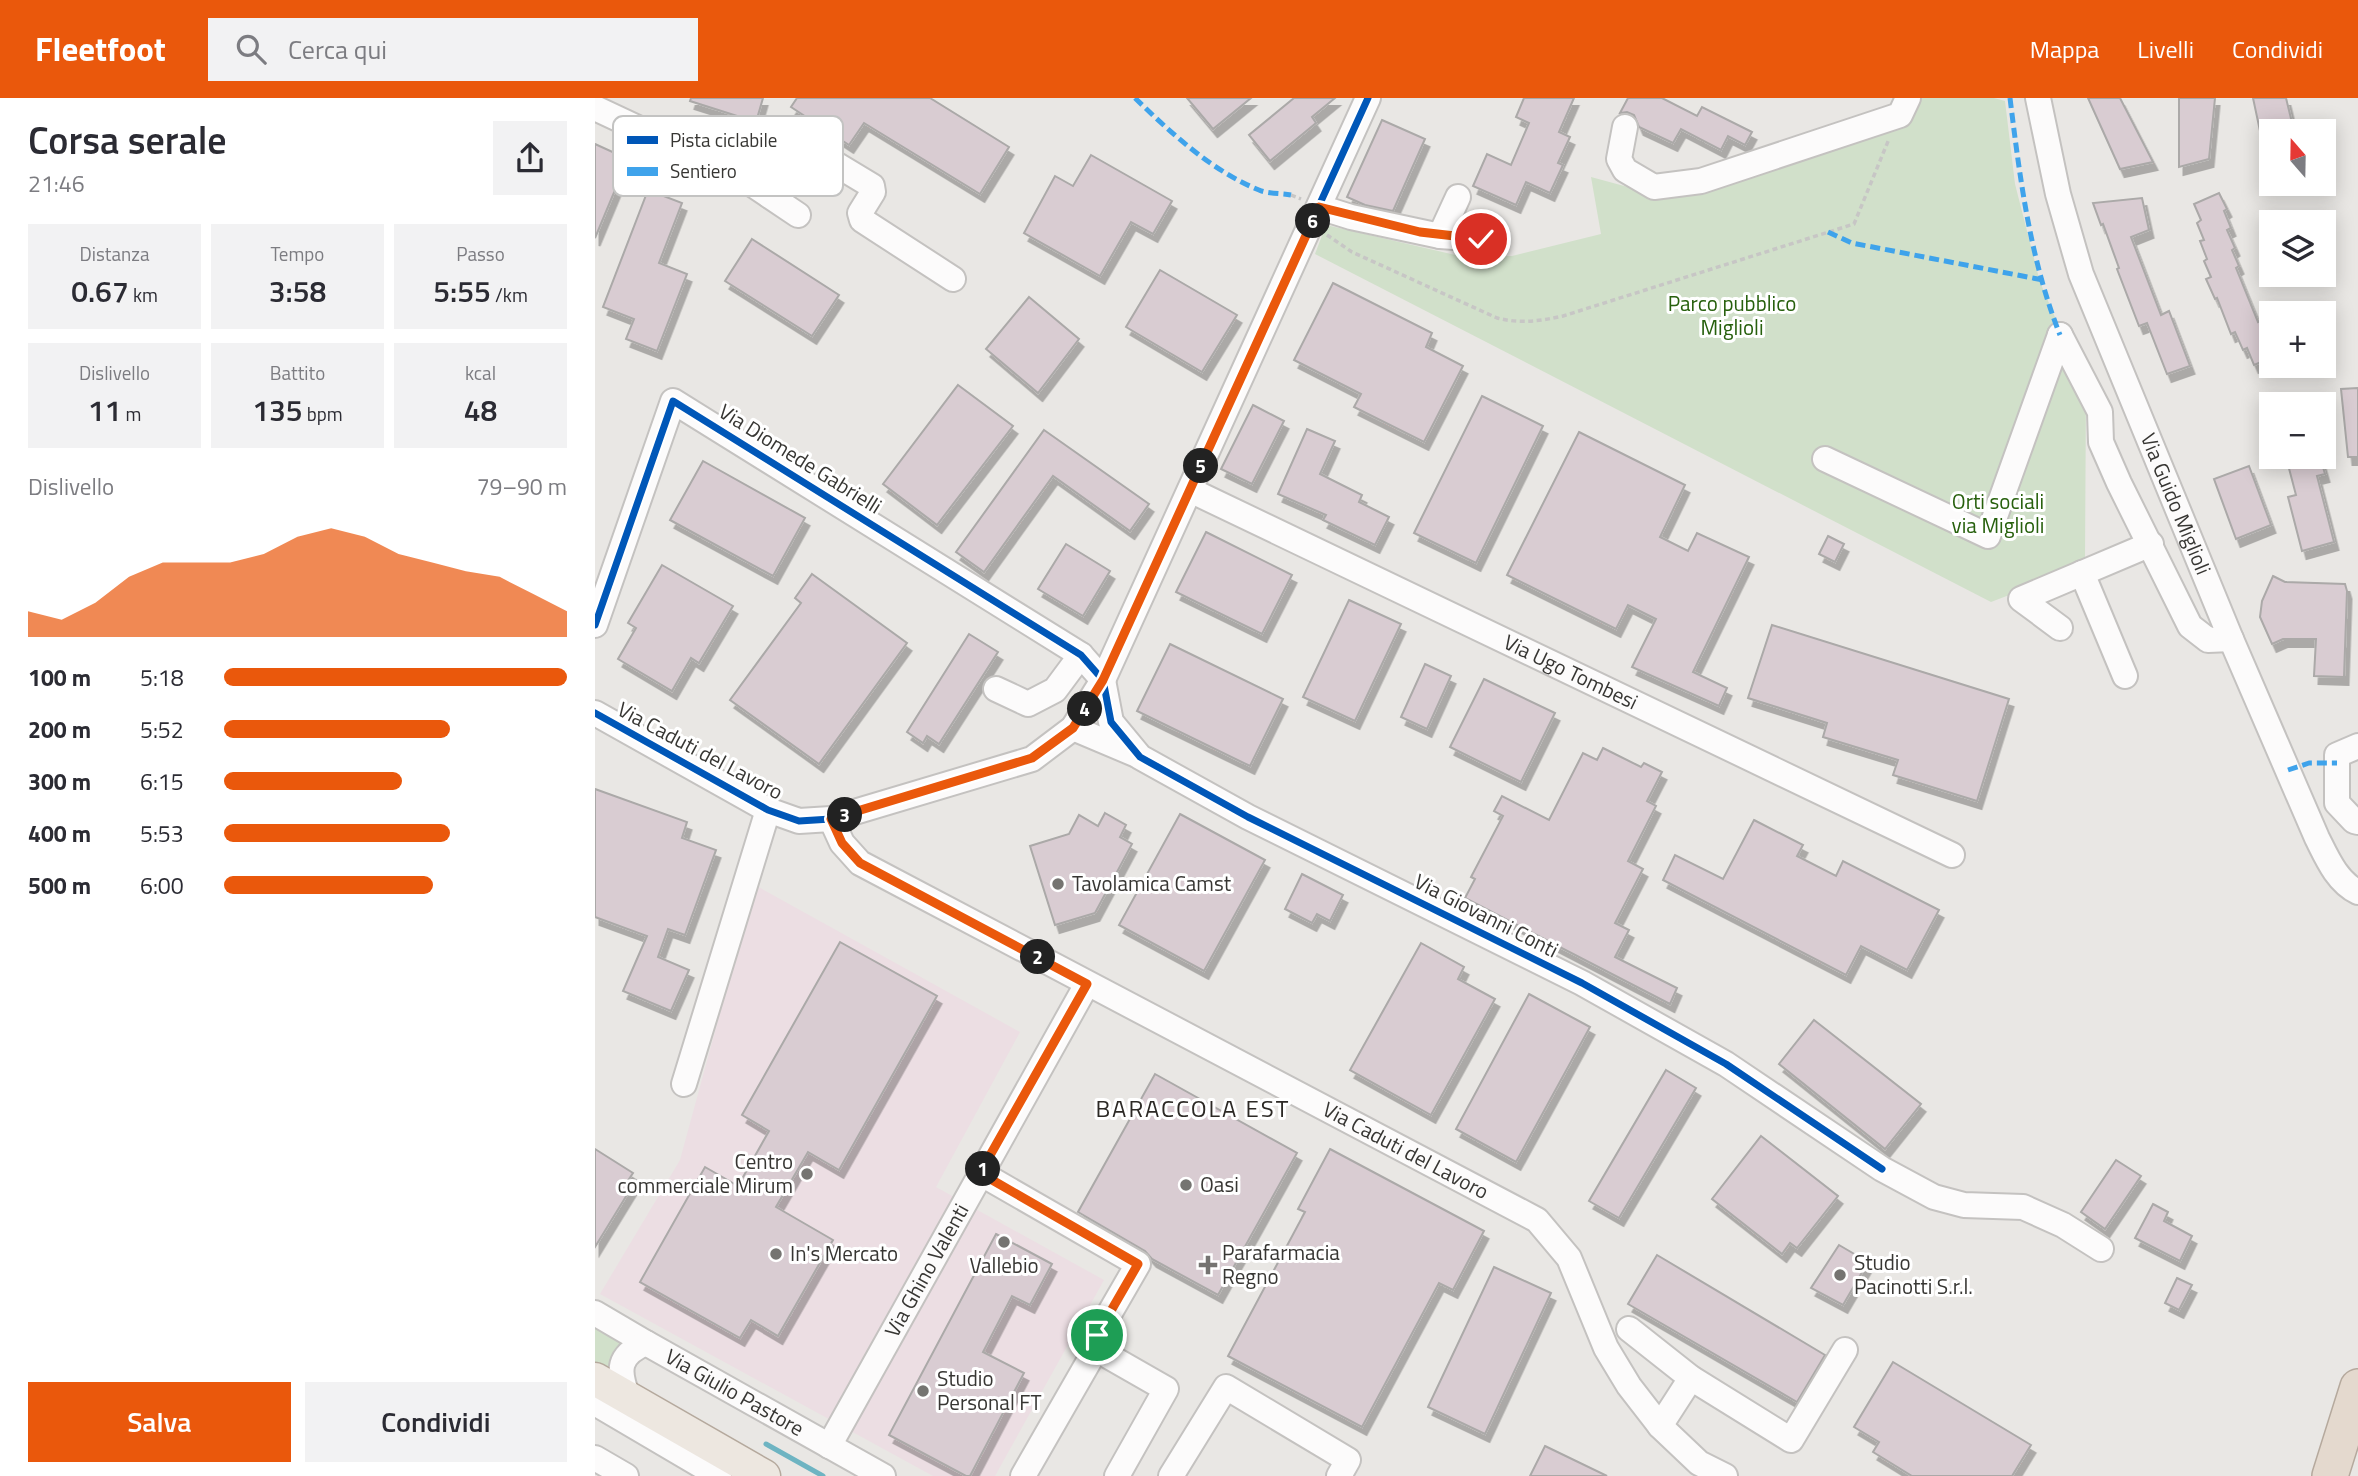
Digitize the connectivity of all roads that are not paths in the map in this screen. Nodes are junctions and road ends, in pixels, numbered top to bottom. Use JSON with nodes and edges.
{"nodes":[{"id":1,"x":1368,"y":98,"type":"edge"},
{"id":2,"x":2038,"y":98,"type":"edge"},
{"id":3,"x":1904,"y":106,"type":"edge"},
{"id":4,"x":595,"y":108,"type":"edge"},
{"id":5,"x":613,"y":116,"type":"edge"},
{"id":6,"x":1625,"y":128,"type":"dead end"},
{"id":7,"x":843,"y":169,"type":"edge"},
{"id":8,"x":770,"y":196,"type":"edge"},
{"id":9,"x":1458,"y":197,"type":"dead end"},
{"id":10,"x":798,"y":215,"type":"dead end"},
{"id":11,"x":1315,"y":216,"type":"junction"},
{"id":12,"x":1440,"y":236,"type":"junction"},
{"id":13,"x":1481,"y":239,"type":"dead end"},
{"id":14,"x":953,"y":279,"type":"dead end"},
{"id":15,"x":1825,"y":459,"type":"dead end"},
{"id":16,"x":1190,"y":490,"type":"junction"},
{"id":17,"x":2151,"y":544,"type":"junction"},
{"id":18,"x":2082,"y":573,"type":"junction"},
{"id":19,"x":595,"y":625,"type":"edge"},
{"id":20,"x":2060,"y":628,"type":"dead end"},
{"id":21,"x":2231,"y":639,"type":"junction"},
{"id":22,"x":1081,"y":654,"type":"junction"},
{"id":23,"x":2125,"y":676,"type":"dead end"},
{"id":24,"x":1103,"y":680,"type":"junction"},
{"id":25,"x":996,"y":689,"type":"dead end"},
{"id":26,"x":595,"y":713,"type":"edge"},
{"id":27,"x":1073,"y":728,"type":"junction"},
{"id":28,"x":2358,"y":746,"type":"edge"},
{"id":29,"x":1140,"y":757,"type":"junction"},
{"id":30,"x":768,"y":810,"type":"junction"},
{"id":31,"x":831,"y":819,"type":"junction"},
{"id":32,"x":2358,"y":822,"type":"edge"},
{"id":33,"x":1952,"y":855,"type":"dead end"},
{"id":34,"x":2358,"y":892,"type":"edge"},
{"id":35,"x":1087,"y":984,"type":"junction"},
{"id":36,"x":684,"y":1084,"type":"dead end"},
{"id":37,"x":980,"y":1173,"type":"junction"},
{"id":38,"x":2101,"y":1249,"type":"dead end"},
{"id":39,"x":595,"y":1313,"type":"edge"},
{"id":40,"x":1629,"y":1329,"type":"dead end"},
{"id":41,"x":646,"y":1343,"type":"junction"},
{"id":42,"x":1096,"y":1349,"type":"junction"},
{"id":43,"x":1845,"y":1350,"type":"dead end"},
{"id":44,"x":1691,"y":1378,"type":"junction"},
{"id":45,"x":595,"y":1379,"type":"edge"},
{"id":46,"x":2358,"y":1388,"type":"edge"},
{"id":47,"x":607,"y":1407,"type":"edge"},
{"id":48,"x":1660,"y":1426,"type":"junction"},
{"id":49,"x":829,"y":1446,"type":"junction"},
{"id":50,"x":596,"y":1460,"type":"edge"},
{"id":51,"x":626,"y":1476,"type":"edge"},
{"id":52,"x":719,"y":1476,"type":"edge"},
{"id":53,"x":764,"y":1476,"type":"edge"},
{"id":54,"x":883,"y":1476,"type":"edge"},
{"id":55,"x":1023,"y":1476,"type":"edge"},
{"id":56,"x":1117,"y":1476,"type":"edge"},
{"id":57,"x":1171,"y":1476,"type":"edge"},
{"id":58,"x":1339,"y":1476,"type":"edge"},
{"id":59,"x":1725,"y":1476,"type":"edge"},
{"id":60,"x":2330,"y":1476,"type":"edge"}],
"edges":[{"from":1,"to":11,"type":"street"},
{"from":2,"to":21,"type":"street","name":"Via Guido Miglioli"},
{"from":3,"to":6,"type":"street"},
{"from":4,"to":5,"type":"street"},
{"from":7,"to":14,"type":"street"},
{"from":8,"to":10,"type":"street"},
{"from":9,"to":12,"type":"street"},
{"from":11,"to":12,"type":"street"},
{"from":11,"to":16,"type":"street"},
{"from":12,"to":13,"type":"street"},
{"from":15,"to":17,"type":"street"},
{"from":16,"to":24,"type":"street"},
{"from":16,"to":33,"type":"street","name":"Via Ugo Tombesi"},
{"from":17,"to":18,"type":"street"},
{"from":17,"to":21,"type":"street"},
{"from":18,"to":20,"type":"street"},
{"from":18,"to":23,"type":"street"},
{"from":19,"to":22,"type":"street","name":"Via Diomede Gabrielli"},
{"from":21,"to":34,"type":"street","name":"Via Guido Miglioli"},
{"from":22,"to":24,"type":"street","name":"Via Diomede Gabrielli"},
{"from":22,"to":25,"type":"street"},
{"from":24,"to":27,"type":"street"},
{"from":24,"to":29,"type":"street","name":"Via Giovanni Conti"},
{"from":26,"to":30,"type":"street","name":"Via Caduti del Lavoro"},
{"from":27,"to":29,"type":"street","name":"Via Giovanni Conti"},
{"from":27,"to":31,"type":"street"},
{"from":28,"to":32,"type":"street"},
{"from":29,"to":38,"type":"street","name":"Via Giovanni Conti"},
{"from":30,"to":31,"type":"street","name":"Via Caduti del Lavoro"},
{"from":30,"to":36,"type":"street"},
{"from":31,"to":35,"type":"street","name":"Via Caduti del Lavoro"},
{"from":35,"to":37,"type":"street","name":"Via Ghino Valenti"},
{"from":35,"to":48,"type":"street","name":"Via Caduti del Lavoro"},
{"from":37,"to":42,"type":"street"},
{"from":37,"to":49,"type":"street","name":"Via Ghino Valenti"},
{"from":39,"to":41,"type":"street"},
{"from":40,"to":44,"type":"street"},
{"from":41,"to":47,"type":"street","name":"Via Giulio Pastore"},
{"from":41,"to":49,"type":"street","name":"Via Giulio Pastore"},
{"from":42,"to":55,"type":"street"},
{"from":42,"to":56,"type":"street"},
{"from":43,"to":44,"type":"street"},
{"from":44,"to":48,"type":"street"},
{"from":45,"to":47,"type":"main road"},
{"from":46,"to":60,"type":"highway"},
{"from":47,"to":52,"type":"street"},
{"from":47,"to":53,"type":"main road"},
{"from":48,"to":59,"type":"street","name":"Via Caduti del Lavoro"},
{"from":49,"to":54,"type":"street","name":"Via Giulio Pastore"},
{"from":50,"to":51,"type":"street"},
{"from":57,"to":58,"type":"street"}]}
